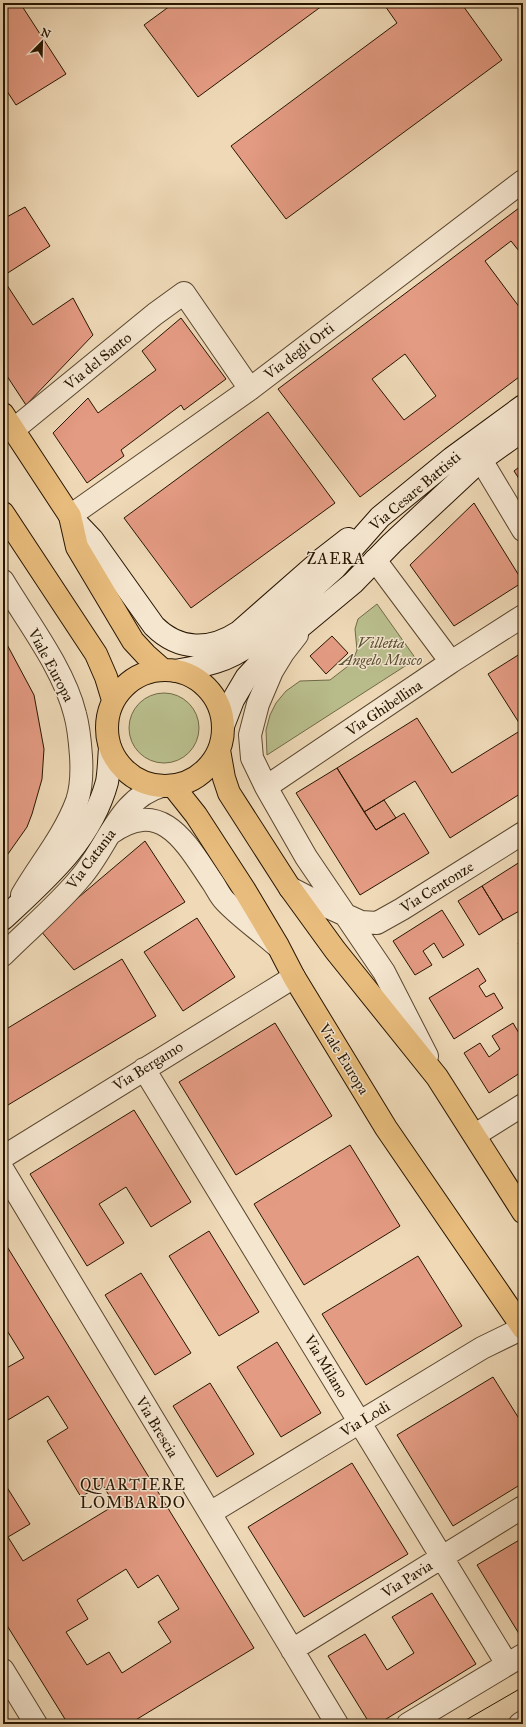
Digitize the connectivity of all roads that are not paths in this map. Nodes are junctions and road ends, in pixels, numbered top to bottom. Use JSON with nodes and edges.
{"nodes":[{"id":1,"x":523,"y":181,"type":"edge"},
{"id":2,"x":250,"y":389,"type":"junction"},
{"id":3,"x":523,"y":406,"type":"edge"},
{"id":4,"x":8,"y":422,"type":"edge"},
{"id":5,"x":523,"y":430,"type":"edge"},
{"id":6,"x":481,"y":460,"type":"junction"},
{"id":7,"x":3,"y":513,"type":"edge"},
{"id":8,"x":70,"y":516,"type":"junction"},
{"id":9,"x":380,"y":517,"type":"junction"},
{"id":10,"x":523,"y":530,"type":"edge"},
{"id":11,"x":376,"y":560,"type":"junction"},
{"id":12,"x":3,"y":581,"type":"edge"},
{"id":13,"x":523,"y":616,"type":"edge"},
{"id":14,"x":308,"y":622,"type":"junction"},
{"id":15,"x":451,"y":662,"type":"junction"},
{"id":16,"x":170,"y":670,"type":"junction"},
{"id":17,"x":113,"y":700,"type":"junction"},
{"id":18,"x":223,"y":726,"type":"junction"},
{"id":19,"x":110,"y":748,"type":"junction"},
{"id":20,"x":219,"y":750,"type":"junction"},
{"id":21,"x":168,"y":786,"type":"junction"},
{"id":22,"x":266,"y":787,"type":"junction"},
{"id":23,"x":523,"y":833,"type":"edge"},
{"id":24,"x":110,"y":834,"type":"junction"},
{"id":25,"x":290,"y":888,"type":"junction"},
{"id":26,"x":9,"y":913,"type":"edge"},
{"id":27,"x":346,"y":915,"type":"junction"},
{"id":28,"x":278,"y":946,"type":"junction"},
{"id":29,"x":3,"y":955,"type":"edge"},
{"id":30,"x":294,"y":976,"type":"junction"},
{"id":31,"x":144,"y":1069,"type":"junction"},
{"id":32,"x":437,"y":1077,"type":"junction"},
{"id":33,"x":523,"y":1105,"type":"edge"},
{"id":34,"x":474,"y":1135,"type":"junction"},
{"id":35,"x":3,"y":1157,"type":"edge"},
{"id":36,"x":3,"y":1170,"type":"edge"},
{"id":37,"x":523,"y":1212,"type":"edge"},
{"id":38,"x":523,"y":1328,"type":"edge"},
{"id":39,"x":360,"y":1422,"type":"junction"},
{"id":40,"x":523,"y":1507,"type":"edge"},
{"id":41,"x":210,"y":1513,"type":"junction"},
{"id":42,"x":442,"y":1557,"type":"junction"},
{"id":43,"x":292,"y":1650,"type":"junction"},
{"id":44,"x":515,"y":1659,"type":"edge"},
{"id":45,"x":3,"y":1670,"type":"edge"},
{"id":46,"x":523,"y":1722,"type":"edge"},
{"id":47,"x":36,"y":1724,"type":"edge"},
{"id":48,"x":336,"y":1724,"type":"edge"},
{"id":49,"x":408,"y":1724,"type":"edge"},
{"id":50,"x":520,"y":1724,"type":"edge"}],
"edges":[{"from":1,"to":2,"type":"street","name":"Via degli Orti"},
{"from":2,"to":4,"type":"street","name":"Via del Santo"},
{"from":2,"to":8,"type":"street","name":"Via degli Orti"},
{"from":3,"to":9,"type":"street","name":"Via Cesare Battisti"},
{"from":4,"to":8,"type":"main road"},
{"from":5,"to":6,"type":"street","name":"Via Cesare Battisti"},
{"from":6,"to":10,"type":"street"},
{"from":6,"to":11,"type":"street","name":"Via Cesare Battisti"},
{"from":7,"to":17,"type":"main road"},
{"from":8,"to":9,"type":"street"},
{"from":8,"to":16,"type":"main road"},
{"from":9,"to":16,"type":"street","name":"Via Cesare Battisti"},
{"from":11,"to":14,"type":"street","name":"Via Cesare Battisti"},
{"from":11,"to":15,"type":"street"},
{"from":12,"to":26,"type":"street","name":"Viale Europa"},
{"from":13,"to":15,"type":"street","name":"Via Ghibellina"},
{"from":14,"to":18,"type":"street","name":"Via Cesare Battisti"},
{"from":14,"to":22,"type":"street"},
{"from":15,"to":22,"type":"street","name":"Via Ghibellina"},
{"from":16,"to":17,"type":"main road"},
{"from":16,"to":18,"type":"main road"},
{"from":17,"to":19,"type":"main road"},
{"from":18,"to":20,"type":"main road"},
{"from":19,"to":21,"type":"main road"},
{"from":19,"to":26,"type":"street","name":"Via Catania"},
{"from":20,"to":21,"type":"main road"},
{"from":20,"to":25,"type":"main road"},
{"from":21,"to":24,"type":"street","name":"Via Catania"},
{"from":21,"to":28,"type":"main road","name":"Viale Europa"},
{"from":22,"to":27,"type":"street"},
{"from":23,"to":27,"type":"street","name":"Via Centonze"},
{"from":24,"to":28,"type":"street"},
{"from":24,"to":29,"type":"street","name":"Via Catania"},
{"from":25,"to":27,"type":"street","name":"Via Centonze"},
{"from":25,"to":32,"type":"main road"},
{"from":27,"to":32,"type":"street"},
{"from":28,"to":30,"type":"main road","name":"Viale Europa"},
{"from":30,"to":31,"type":"street","name":"Via Bergamo"},
{"from":30,"to":38,"type":"main road","name":"Viale Europa"},
{"from":31,"to":35,"type":"street","name":"Via Bergamo"},
{"from":31,"to":39,"type":"street","name":"Via Milano"},
{"from":32,"to":34,"type":"main road"},
{"from":33,"to":34,"type":"street"},
{"from":34,"to":37,"type":"main road"},
{"from":36,"to":41,"type":"street","name":"Via Brescia"},
{"from":38,"to":39,"type":"street","name":"Via Lodi"},
{"from":39,"to":41,"type":"street","name":"Via Lodi"},
{"from":39,"to":42,"type":"street","name":"Via Milano"},
{"from":40,"to":42,"type":"street","name":"Via Pavia"},
{"from":41,"to":43,"type":"street","name":"Via Brescia"},
{"from":42,"to":43,"type":"street","name":"Via Pavia"},
{"from":42,"to":44,"type":"street","name":"Via Milano"},
{"from":43,"to":48,"type":"street","name":"Via Brescia"},
{"from":44,"to":49,"type":"street"},
{"from":45,"to":47,"type":"street"},
{"from":46,"to":50,"type":"street"}]}
